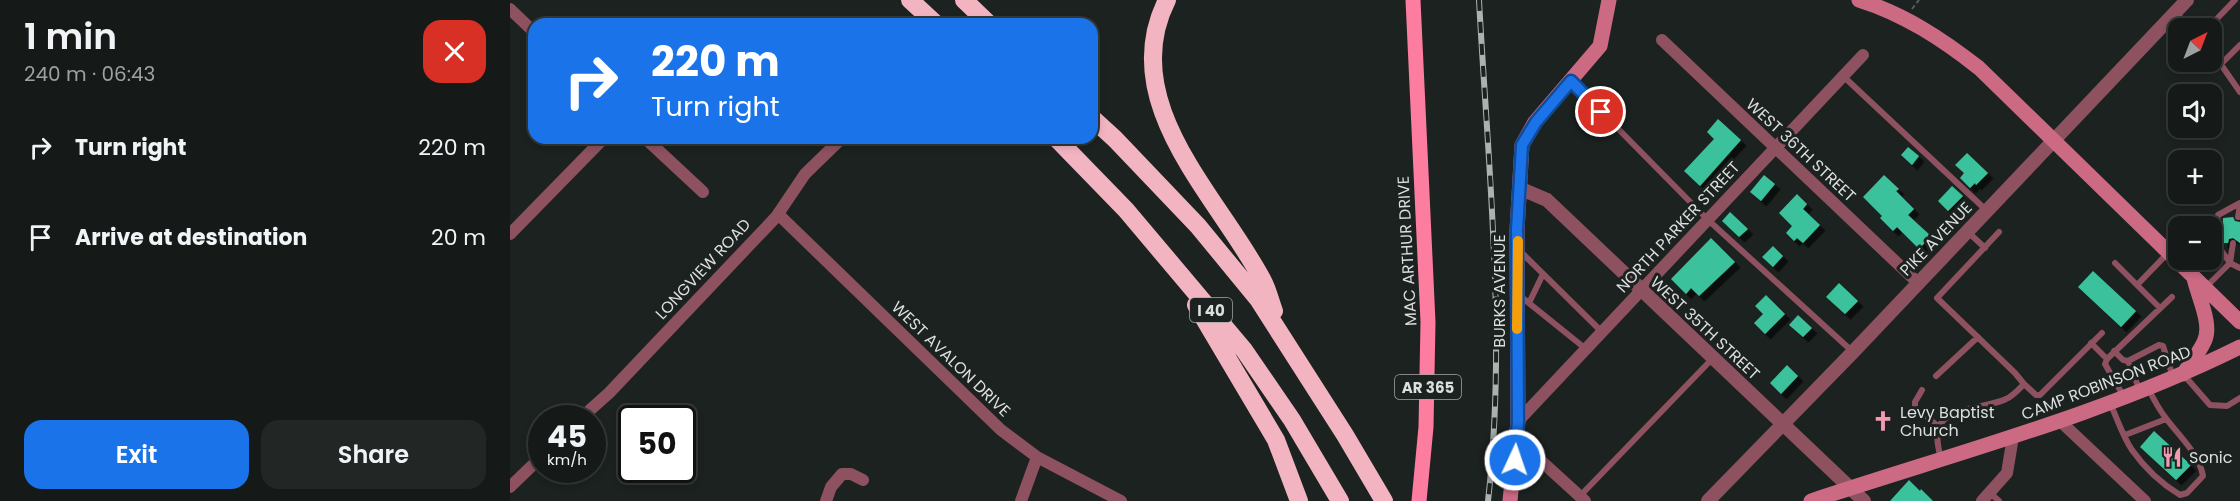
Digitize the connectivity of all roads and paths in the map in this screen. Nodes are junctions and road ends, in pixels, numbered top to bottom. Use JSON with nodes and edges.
{"nodes":[{"id":1,"x":910,"y":0,"type":"edge"},
{"id":2,"x":964,"y":0,"type":"edge"},
{"id":3,"x":1167,"y":0,"type":"edge"},
{"id":4,"x":1413,"y":0,"type":"edge"},
{"id":5,"x":1609,"y":0,"type":"edge"},
{"id":6,"x":1859,"y":0,"type":"edge"},
{"id":7,"x":2187,"y":0,"type":"edge"},
{"id":8,"x":2235,"y":0,"type":"edge"},
{"id":9,"x":510,"y":9,"type":"edge"},
{"id":10,"x":2175,"y":12,"type":"junction"},
{"id":11,"x":930,"y":18,"type":"edge"},
{"id":12,"x":983,"y":18,"type":"edge"},
{"id":13,"x":2182,"y":18,"type":"edge"},
{"id":14,"x":2218,"y":18,"type":"edge"},
{"id":15,"x":528,"y":26,"type":"edge"},
{"id":16,"x":1662,"y":40,"type":"dead end"},
{"id":17,"x":2240,"y":45,"type":"edge"},
{"id":18,"x":1863,"y":55,"type":"dead end"},
{"id":19,"x":2222,"y":63,"type":"edge"},
{"id":20,"x":2222,"y":65,"type":"edge"},
{"id":21,"x":1843,"y":76,"type":"junction"},
{"id":22,"x":1571,"y":81,"type":"junction"},
{"id":23,"x":2240,"y":92,"type":"edge"},
{"id":24,"x":1098,"y":123,"type":"edge"},
{"id":25,"x":2053,"y":140,"type":"junction"},
{"id":26,"x":597,"y":144,"type":"edge"},
{"id":27,"x":651,"y":144,"type":"edge"},
{"id":28,"x":836,"y":144,"type":"edge"},
{"id":29,"x":1062,"y":144,"type":"edge"},
{"id":30,"x":1774,"y":148,"type":"junction"},
{"id":31,"x":1519,"y":188,"type":"junction"},
{"id":32,"x":703,"y":192,"type":"dead end"},
{"id":33,"x":2240,"y":204,"type":"edge"},
{"id":34,"x":1986,"y":210,"type":"junction"},
{"id":35,"x":778,"y":214,"type":"junction"},
{"id":36,"x":2238,"y":217,"type":"dead end"},
{"id":37,"x":1707,"y":219,"type":"junction"},
{"id":38,"x":1966,"y":231,"type":"junction"},
{"id":39,"x":1999,"y":232,"type":"dead end"},
{"id":40,"x":510,"y":234,"type":"edge"},
{"id":41,"x":2234,"y":243,"type":"dead end"},
{"id":42,"x":1985,"y":248,"type":"junction"},
{"id":43,"x":1518,"y":249,"type":"junction"},
{"id":44,"x":2168,"y":252,"type":"joint"},
{"id":45,"x":1167,"y":257,"type":"junction"},
{"id":46,"x":2115,"y":263,"type":"dead end"},
{"id":47,"x":2230,"y":263,"type":"junction"},
{"id":48,"x":2240,"y":268,"type":"edge"},
{"id":49,"x":2186,"y":270,"type":"edge"},
{"id":50,"x":1543,"y":274,"type":"junction"},
{"id":51,"x":1917,"y":282,"type":"junction"},
{"id":52,"x":2137,"y":285,"type":"junction"},
{"id":53,"x":2203,"y":287,"type":"junction"},
{"id":54,"x":1641,"y":291,"type":"junction"},
{"id":55,"x":2172,"y":297,"type":"dead end"},
{"id":56,"x":1523,"y":299,"type":"junction"},
{"id":57,"x":2240,"y":306,"type":"edge"},
{"id":58,"x":2160,"y":308,"type":"junction"},
{"id":59,"x":2240,"y":322,"type":"edge"},
{"id":60,"x":1602,"y":332,"type":"junction"},
{"id":61,"x":2102,"y":333,"type":"dead end"},
{"id":62,"x":1282,"y":335,"type":"junction"},
{"id":63,"x":1978,"y":337,"type":"junction"},
{"id":64,"x":2091,"y":344,"type":"junction"},
{"id":65,"x":2240,"y":347,"type":"edge"},
{"id":66,"x":1586,"y":350,"type":"junction"},
{"id":67,"x":2114,"y":351,"type":"junction"},
{"id":68,"x":1854,"y":352,"type":"junction"},
{"id":69,"x":1713,"y":358,"type":"junction"},
{"id":70,"x":2107,"y":359,"type":"junction"},
{"id":71,"x":2127,"y":361,"type":"junction"},
{"id":72,"x":1936,"y":376,"type":"dead end"},
{"id":73,"x":2178,"y":376,"type":"junction"},
{"id":74,"x":2024,"y":384,"type":"junction"},
{"id":75,"x":2144,"y":389,"type":"junction"},
{"id":76,"x":1922,"y":390,"type":"dead end"},
{"id":77,"x":2240,"y":398,"type":"edge"},
{"id":78,"x":2117,"y":400,"type":"junction"},
{"id":79,"x":595,"y":405,"type":"edge"},
{"id":80,"x":2166,"y":419,"type":"junction"},
{"id":81,"x":1518,"y":421,"type":"junction"},
{"id":82,"x":2060,"y":421,"type":"junction"},
{"id":83,"x":1784,"y":424,"type":"junction"},
{"id":84,"x":1939,"y":428,"type":"junction"},
{"id":85,"x":2125,"y":435,"type":"junction"},
{"id":86,"x":2013,"y":437,"type":"junction"},
{"id":87,"x":1516,"y":438,"type":"junction"},
{"id":88,"x":1037,"y":457,"type":"junction"},
{"id":89,"x":1941,"y":461,"type":"junction"},
{"id":90,"x":528,"y":470,"type":"edge"},
{"id":91,"x":863,"y":480,"type":"dead end"},
{"id":92,"x":510,"y":487,"type":"edge"},
{"id":93,"x":1850,"y":488,"type":"junction"},
{"id":94,"x":1990,"y":498,"type":"edge"},
{"id":95,"x":1582,"y":499,"type":"edge"},
{"id":96,"x":826,"y":501,"type":"edge"},
{"id":97,"x":1021,"y":501,"type":"edge"},
{"id":98,"x":1120,"y":501,"type":"edge"},
{"id":99,"x":1299,"y":501,"type":"edge"},
{"id":100,"x":1340,"y":501,"type":"edge"},
{"id":101,"x":1384,"y":501,"type":"edge"},
{"id":102,"x":1419,"y":501,"type":"edge"},
{"id":103,"x":1510,"y":501,"type":"edge"},
{"id":104,"x":1708,"y":501,"type":"edge"},
{"id":105,"x":1811,"y":501,"type":"edge"},
{"id":106,"x":1864,"y":501,"type":"edge"},
{"id":107,"x":2145,"y":501,"type":"edge"}],
"edges":[{"from":1,"to":11,"type":"highway"},
{"from":2,"to":12,"type":"highway"},
{"from":3,"to":62,"type":"highway"},
{"from":4,"to":102,"type":"main road","name":"MAC ARTHUR DRIVE","number":"AR 365"},
{"from":5,"to":22,"type":"main road","name":"BURKS AVENUE"},
{"from":6,"to":25,"type":"main road"},
{"from":7,"to":10,"type":"street","name":"PIKE AVENUE"},
{"from":8,"to":14,"type":"lane"},
{"from":9,"to":15,"type":"street"},
{"from":10,"to":13,"type":"lane"},
{"from":10,"to":25,"type":"street","name":"PIKE AVENUE"},
{"from":16,"to":30,"type":"street","name":"WEST 36TH STREET"},
{"from":17,"to":19,"type":"lane"},
{"from":18,"to":21,"type":"street","name":"NORTH PARKER STREET"},
{"from":20,"to":23,"type":"lane"},
{"from":21,"to":30,"type":"street","name":"NORTH PARKER STREET"},
{"from":21,"to":34,"type":"lane"},
{"from":22,"to":31,"type":"main road","name":"BURKS AVENUE"},
{"from":22,"to":37,"type":"lane"},
{"from":24,"to":62,"type":"highway","number":"I 40"},
{"from":25,"to":34,"type":"street","name":"PIKE AVENUE"},
{"from":25,"to":44,"type":"main road"},
{"from":26,"to":40,"type":"street"},
{"from":27,"to":32,"type":"street"},
{"from":28,"to":35,"type":"street","name":"LONGVIEW ROAD"},
{"from":29,"to":45,"type":"highway","number":"I 40"},
{"from":30,"to":37,"type":"street","name":"NORTH PARKER STREET"},
{"from":30,"to":51,"type":"street","name":"WEST 36TH STREET"},
{"from":31,"to":43,"type":"main road","name":"BURKS AVENUE"},
{"from":31,"to":54,"type":"street","name":"WEST 35TH STREET"},
{"from":33,"to":36,"type":"lane"},
{"from":33,"to":47,"type":"lane"},
{"from":34,"to":38,"type":"street","name":"PIKE AVENUE"},
{"from":35,"to":79,"type":"street","name":"LONGVIEW ROAD"},
{"from":35,"to":88,"type":"street","name":"WEST AVALON DRIVE"},
{"from":37,"to":54,"type":"street","name":"NORTH PARKER STREET"},
{"from":37,"to":68,"type":"lane"},
{"from":38,"to":42,"type":"lane"},
{"from":38,"to":51,"type":"street","name":"PIKE AVENUE"},
{"from":39,"to":42,"type":"lane"},
{"from":41,"to":47,"type":"lane"},
{"from":42,"to":63,"type":"lane"},
{"from":43,"to":50,"type":"lane"},
{"from":43,"to":56,"type":"main road","name":"BURKS AVENUE"},
{"from":44,"to":52,"type":"lane"},
{"from":45,"to":99,"type":"highway"},
{"from":45,"to":100,"type":"highway","number":"I 40"},
{"from":46,"to":52,"type":"lane"},
{"from":47,"to":48,"type":"lane"},
{"from":47,"to":53,"type":"lane"},
{"from":49,"to":53,"type":"main road"},
{"from":50,"to":56,"type":"lane"},
{"from":50,"to":60,"type":"lane"},
{"from":51,"to":68,"type":"street","name":"PIKE AVENUE"},
{"from":52,"to":58,"type":"lane"},
{"from":53,"to":57,"type":"main road"},
{"from":53,"to":59,"type":"main road"},
{"from":53,"to":73,"type":"main road"},
{"from":54,"to":60,"type":"street","name":"NORTH PARKER STREET"},
{"from":54,"to":69,"type":"street","name":"WEST 35TH STREET"},
{"from":55,"to":58,"type":"lane"},
{"from":56,"to":66,"type":"lane"},
{"from":56,"to":81,"type":"main road","name":"BURKS AVENUE"},
{"from":58,"to":67,"type":"lane"},
{"from":60,"to":66,"type":"street","name":"NORTH PARKER STREET"},
{"from":61,"to":64,"type":"lane"},
{"from":62,"to":101,"type":"highway","number":"I 40"},
{"from":63,"to":72,"type":"lane"},
{"from":63,"to":74,"type":"lane"},
{"from":64,"to":70,"type":"lane"},
{"from":64,"to":74,"type":"lane"},
{"from":65,"to":73,"type":"main road","name":"CAMP ROBINSON ROAD"},
{"from":66,"to":81,"type":"street","name":"NORTH PARKER STREET"},
{"from":67,"to":70,"type":"lane"},
{"from":67,"to":71,"type":"lane"},
{"from":68,"to":83,"type":"street","name":"PIKE AVENUE"},
{"from":69,"to":83,"type":"street","name":"WEST 35TH STREET"},
{"from":69,"to":95,"type":"lane"},
{"from":70,"to":78,"type":"lane"},
{"from":71,"to":73,"type":"lane"},
{"from":71,"to":75,"type":"lane"},
{"from":73,"to":75,"type":"main road","name":"CAMP ROBINSON ROAD"},
{"from":73,"to":77,"type":"lane"},
{"from":74,"to":84,"type":"lane"},
{"from":75,"to":78,"type":"main road","name":"CAMP ROBINSON ROAD"},
{"from":75,"to":80,"type":"lane"},
{"from":76,"to":84,"type":"lane"},
{"from":78,"to":82,"type":"main road","name":"CAMP ROBINSON ROAD"},
{"from":78,"to":85,"type":"lane"},
{"from":80,"to":85,"type":"lane"},
{"from":80,"to":85,"type":"lane"},
{"from":81,"to":87,"type":"main road","name":"BURKS AVENUE"},
{"from":82,"to":86,"type":"main road","name":"CAMP ROBINSON ROAD"},
{"from":82,"to":107,"type":"street"},
{"from":83,"to":93,"type":"street","name":"WEST 35TH STREET"},
{"from":83,"to":104,"type":"street","name":"PIKE AVENUE"},
{"from":84,"to":89,"type":"lane"},
{"from":86,"to":89,"type":"main road","name":"CAMP ROBINSON ROAD"},
{"from":86,"to":94,"type":"street"},
{"from":87,"to":95,"type":"street"},
{"from":87,"to":103,"type":"main road","name":"BURKS AVENUE"},
{"from":88,"to":97,"type":"street"},
{"from":88,"to":98,"type":"street","name":"WEST AVALON DRIVE"},
{"from":89,"to":93,"type":"main road","name":"CAMP ROBINSON ROAD"},
{"from":90,"to":92,"type":"street"},
{"from":91,"to":96,"type":"street"},
{"from":93,"to":105,"type":"main road","name":"CAMP ROBINSON ROAD"},
{"from":93,"to":106,"type":"street","name":"WEST 35TH STREET"}]}
